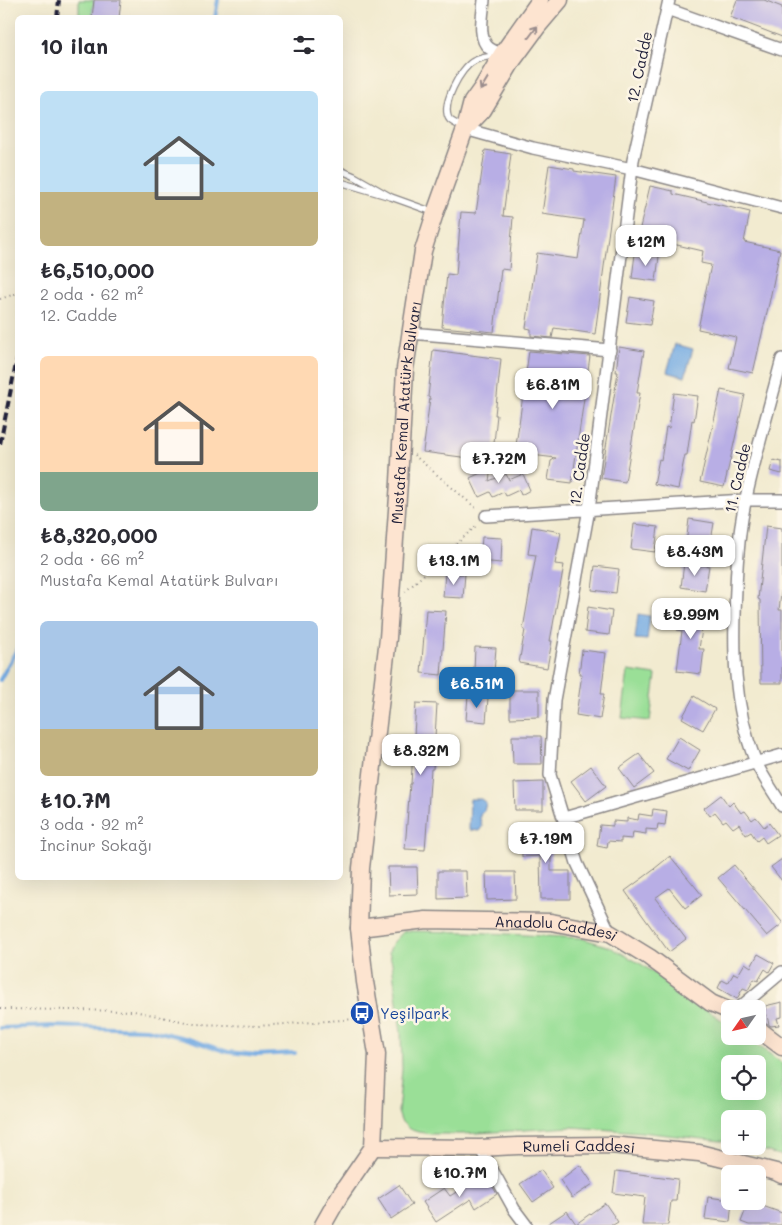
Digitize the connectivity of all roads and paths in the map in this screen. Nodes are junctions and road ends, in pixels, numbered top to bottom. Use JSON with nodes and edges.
{"nodes":[{"id":1,"x":484,"y":0,"type":"edge"},
{"id":2,"x":540,"y":0,"type":"edge"},
{"id":3,"x":560,"y":0,"type":"edge"},
{"id":4,"x":668,"y":5,"type":"edge"},
{"id":5,"x":782,"y":50,"type":"edge"},
{"id":6,"x":507,"y":57,"type":"junction"},
{"id":7,"x":465,"y":129,"type":"junction"},
{"id":8,"x":632,"y":169,"type":"junction"},
{"id":9,"x":343,"y":171,"type":"edge"},
{"id":10,"x":343,"y":183,"type":"edge"},
{"id":11,"x":391,"y":197,"type":"junction"},
{"id":12,"x":782,"y":208,"type":"edge"},
{"id":13,"x":435,"y":213,"type":"junction"},
{"id":14,"x":15,"y":294,"type":"edge"},
{"id":15,"x":0,"y":299,"type":"edge"},
{"id":16,"x":410,"y":333,"type":"junction"},
{"id":17,"x":610,"y":350,"type":"junction"},
{"id":18,"x":782,"y":359,"type":"edge"},
{"id":19,"x":401,"y":444,"type":"junction"},
{"id":20,"x":745,"y":500,"type":"junction"},
{"id":21,"x":782,"y":500,"type":"edge"},
{"id":22,"x":589,"y":509,"type":"junction"},
{"id":23,"x":486,"y":516,"type":"junction"},
{"id":24,"x":390,"y":605,"type":"junction"},
{"id":25,"x":782,"y":755,"type":"edge"},
{"id":26,"x":756,"y":762,"type":"junction"},
{"id":27,"x":782,"y":806,"type":"edge"},
{"id":28,"x":564,"y":818,"type":"junction"},
{"id":29,"x":359,"y":928,"type":"junction"},
{"id":30,"x":610,"y":933,"type":"junction"},
{"id":31,"x":782,"y":972,"type":"edge"},
{"id":32,"x":749,"y":1000,"type":"edge"},
{"id":33,"x":721,"y":1007,"type":"edge"},
{"id":34,"x":0,"y":1008,"type":"edge"},
{"id":35,"x":371,"y":1018,"type":"junction"},
{"id":36,"x":766,"y":1035,"type":"edge"},
{"id":37,"x":782,"y":1046,"type":"edge"},
{"id":38,"x":373,"y":1147,"type":"junction"},
{"id":39,"x":480,"y":1148,"type":"junction"},
{"id":40,"x":782,"y":1175,"type":"edge"},
{"id":41,"x":322,"y":1225,"type":"edge"},
{"id":42,"x":526,"y":1225,"type":"edge"}],
"edges":[{"from":1,"to":6,"type":"street"},
{"from":2,"to":6,"type":"street","name":"Mustafa Kemal Atatürk Bulvarı"},
{"from":6,"to":3,"type":"street","name":"Mustafa Kemal Atatürk Bulvarı","one_way":true},
{"from":4,"to":5,"type":"street"},
{"from":4,"to":8,"type":"street","name":"12. Cadde"},
{"from":6,"to":7,"type":"street","name":"Mustafa Kemal Atatürk Bulvarı"},
{"from":6,"to":7,"type":"lane"},
{"from":7,"to":8,"type":"street"},
{"from":7,"to":13,"type":"street","name":"Mustafa Kemal Atatürk Bulvarı"},
{"from":8,"to":12,"type":"street"},
{"from":8,"to":17,"type":"street","name":"12. Cadde"},
{"from":9,"to":11,"type":"lane"},
{"from":10,"to":11,"type":"lane"},
{"from":11,"to":13,"type":"lane"},
{"from":13,"to":16,"type":"street","name":"Mustafa Kemal Atatürk Bulvarı"},
{"from":14,"to":15,"type":"path"},
{"from":16,"to":17,"type":"street"},
{"from":16,"to":19,"type":"street","name":"Mustafa Kemal Atatürk Bulvarı"},
{"from":17,"to":22,"type":"street","name":"12. Cadde"},
{"from":18,"to":20,"type":"street","name":"11. Cadde"},
{"from":19,"to":23,"type":"path"},
{"from":19,"to":24,"type":"street","name":"Mustafa Kemal Atatürk Bulvarı"},
{"from":20,"to":21,"type":"street"},
{"from":20,"to":22,"type":"street"},
{"from":20,"to":26,"type":"street","name":"11. Cadde"},
{"from":22,"to":23,"type":"street"},
{"from":22,"to":28,"type":"street","name":"12. Cadde"},
{"from":23,"to":24,"type":"path"},
{"from":24,"to":29,"type":"street","name":"Mustafa Kemal Atatürk Bulvarı"},
{"from":25,"to":26,"type":"street"},
{"from":26,"to":27,"type":"street","name":"11. Cadde"},
{"from":26,"to":28,"type":"street"},
{"from":28,"to":30,"type":"street","name":"12. Cadde"},
{"from":29,"to":30,"type":"street","name":"Anadolu Caddesi"},
{"from":29,"to":35,"type":"street","name":"Mustafa Kemal Atatürk Bulvarı"},
{"from":30,"to":33,"type":"street","name":"Anadolu Caddesi"},
{"from":31,"to":32,"type":"street"},
{"from":34,"to":35,"type":"path"},
{"from":35,"to":38,"type":"street","name":"Mustafa Kemal Atatürk Bulvarı"},
{"from":36,"to":37,"type":"street"},
{"from":38,"to":39,"type":"street","name":"Rumeli Caddesi"},
{"from":38,"to":41,"type":"street"},
{"from":39,"to":40,"type":"street","name":"Rumeli Caddesi"},
{"from":39,"to":42,"type":"street"}]}
